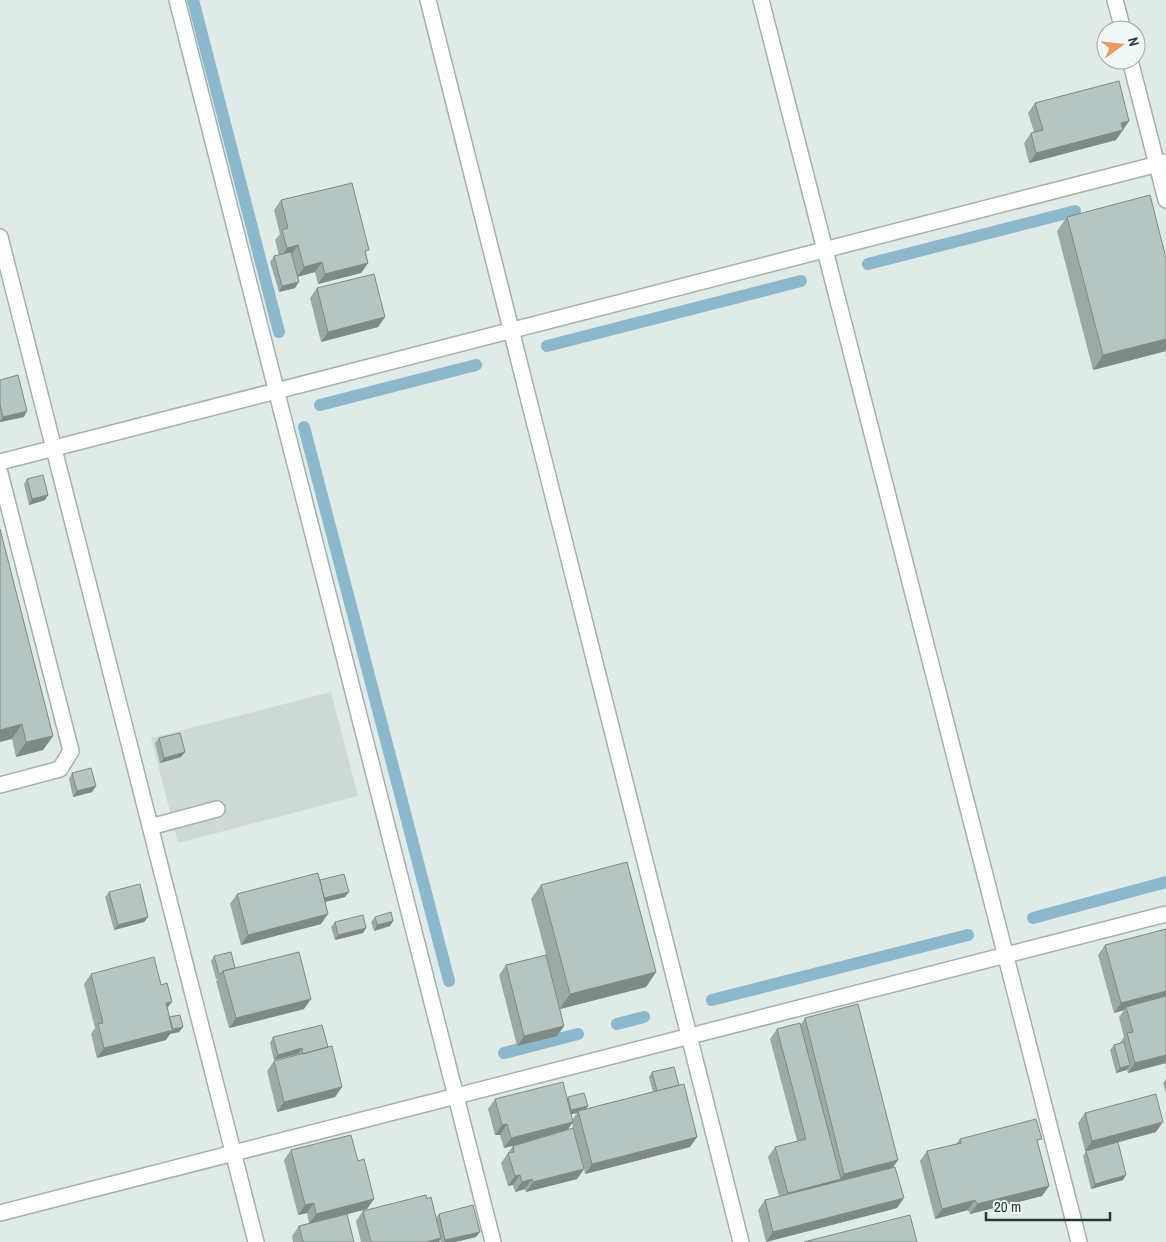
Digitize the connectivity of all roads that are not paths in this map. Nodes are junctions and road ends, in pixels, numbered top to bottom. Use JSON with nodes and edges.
{"nodes":[{"id":1,"x":177,"y":0,"type":"edge"},
{"id":2,"x":428,"y":0,"type":"edge"},
{"id":3,"x":761,"y":0,"type":"edge"},
{"id":4,"x":1115,"y":0,"type":"edge"},
{"id":5,"x":1120,"y":20,"type":"edge"},
{"id":6,"x":1133,"y":70,"type":"edge"},
{"id":7,"x":1161,"y":163,"type":"edge"},
{"id":8,"x":1166,"y":200,"type":"edge"},
{"id":9,"x":0,"y":237,"type":"edge"},
{"id":10,"x":825,"y":250,"type":"junction"},
{"id":11,"x":511,"y":330,"type":"junction"},
{"id":12,"x":277,"y":391,"type":"junction"},
{"id":13,"x":53,"y":448,"type":"junction"},
{"id":14,"x":0,"y":462,"type":"edge"},
{"id":15,"x":0,"y":473,"type":"edge"},
{"id":16,"x":0,"y":784,"type":"edge"},
{"id":17,"x":217,"y":809,"type":"dead end"},
{"id":18,"x":150,"y":827,"type":"junction"},
{"id":19,"x":1166,"y":914,"type":"edge"},
{"id":20,"x":1006,"y":955,"type":"junction"},
{"id":21,"x":690,"y":1036,"type":"junction"},
{"id":22,"x":455,"y":1096,"type":"junction"},
{"id":23,"x":233,"y":1153,"type":"junction"},
{"id":24,"x":0,"y":1213,"type":"edge"},
{"id":25,"x":256,"y":1242,"type":"edge"},
{"id":26,"x":492,"y":1242,"type":"edge"},
{"id":27,"x":741,"y":1242,"type":"edge"},
{"id":28,"x":1079,"y":1242,"type":"edge"}],
"edges":[{"from":1,"to":12,"type":"street"},
{"from":2,"to":11,"type":"street"},
{"from":3,"to":10,"type":"street"},
{"from":4,"to":5,"type":"street"},
{"from":6,"to":7,"type":"street"},
{"from":7,"to":8,"type":"street"},
{"from":7,"to":10,"type":"street"},
{"from":9,"to":13,"type":"street"},
{"from":10,"to":11,"type":"street"},
{"from":10,"to":20,"type":"street"},
{"from":11,"to":12,"type":"street"},
{"from":11,"to":21,"type":"street"},
{"from":12,"to":13,"type":"street"},
{"from":12,"to":22,"type":"street"},
{"from":13,"to":14,"type":"street"},
{"from":13,"to":18,"type":"street"},
{"from":15,"to":16,"type":"street"},
{"from":17,"to":18,"type":"street"},
{"from":18,"to":23,"type":"street"},
{"from":19,"to":20,"type":"street"},
{"from":20,"to":21,"type":"street"},
{"from":20,"to":28,"type":"street"},
{"from":21,"to":22,"type":"street"},
{"from":21,"to":27,"type":"street"},
{"from":22,"to":23,"type":"street"},
{"from":22,"to":26,"type":"street"},
{"from":23,"to":24,"type":"street"},
{"from":23,"to":25,"type":"street"}]}
